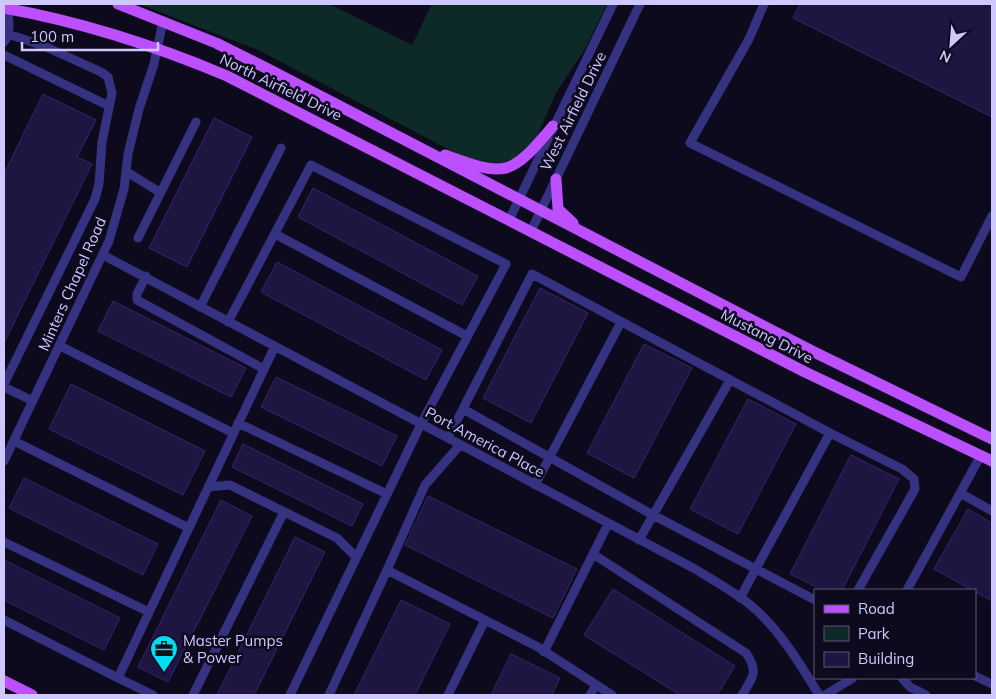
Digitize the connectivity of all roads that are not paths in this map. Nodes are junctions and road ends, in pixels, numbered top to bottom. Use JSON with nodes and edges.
{"nodes":[{"id":1,"x":118,"y":4,"type":"edge"},
{"id":2,"x":613,"y":4,"type":"edge"},
{"id":3,"x":640,"y":4,"type":"edge"},
{"id":4,"x":764,"y":4,"type":"edge"},
{"id":5,"x":5,"y":8,"type":"edge"},
{"id":6,"x":163,"y":21,"type":"junction"},
{"id":7,"x":6,"y":38,"type":"edge"},
{"id":8,"x":157,"y":47,"type":"junction"},
{"id":9,"x":4,"y":55,"type":"edge"},
{"id":10,"x":109,"y":106,"type":"junction"},
{"id":11,"x":196,"y":122,"type":"dead end"},
{"id":12,"x":553,"y":126,"type":"junction"},
{"id":13,"x":399,"y":137,"type":"junction"},
{"id":14,"x":281,"y":148,"type":"dead end"},
{"id":15,"x":127,"y":172,"type":"junction"},
{"id":16,"x":556,"y":179,"type":"junction"},
{"id":17,"x":161,"y":193,"type":"junction"},
{"id":18,"x":518,"y":200,"type":"junction"},
{"id":19,"x":540,"y":211,"type":"junction"},
{"id":20,"x":992,"y":216,"type":"edge"},
{"id":21,"x":508,"y":220,"type":"junction"},
{"id":22,"x":531,"y":231,"type":"junction"},
{"id":23,"x":274,"y":234,"type":"junction"},
{"id":24,"x":138,"y":238,"type":"dead end"},
{"id":25,"x":103,"y":255,"type":"junction"},
{"id":26,"x":652,"y":270,"type":"junction"},
{"id":27,"x":146,"y":276,"type":"junction"},
{"id":28,"x":200,"y":307,"type":"junction"},
{"id":29,"x":228,"y":322,"type":"junction"},
{"id":30,"x":621,"y":322,"type":"junction"},
{"id":31,"x":467,"y":336,"type":"junction"},
{"id":32,"x":60,"y":346,"type":"junction"},
{"id":33,"x":275,"y":346,"type":"junction"},
{"id":34,"x":264,"y":369,"type":"junction"},
{"id":35,"x":730,"y":380,"type":"junction"},
{"id":36,"x":4,"y":386,"type":"edge"},
{"id":37,"x":33,"y":401,"type":"junction"},
{"id":38,"x":463,"y":409,"type":"junction"},
{"id":39,"x":238,"y":423,"type":"junction"},
{"id":40,"x":421,"y":424,"type":"junction"},
{"id":41,"x":233,"y":433,"type":"junction"},
{"id":42,"x":830,"y":433,"type":"junction"},
{"id":43,"x":448,"y":438,"type":"junction"},
{"id":44,"x":992,"y":439,"type":"edge"},
{"id":45,"x":14,"y":441,"type":"junction"},
{"id":46,"x":460,"y":445,"type":"junction"},
{"id":47,"x":7,"y":448,"type":"edge"},
{"id":48,"x":981,"y":455,"type":"junction"},
{"id":49,"x":550,"y":458,"type":"junction"},
{"id":50,"x":4,"y":461,"type":"edge"},
{"id":51,"x":992,"y":461,"type":"edge"},
{"id":52,"x":535,"y":485,"type":"junction"},
{"id":53,"x":208,"y":487,"type":"junction"},
{"id":54,"x":960,"y":493,"type":"junction"},
{"id":55,"x":386,"y":494,"type":"junction"},
{"id":56,"x":992,"y":511,"type":"edge"},
{"id":57,"x":284,"y":512,"type":"junction"},
{"id":58,"x":653,"y":515,"type":"junction"},
{"id":59,"x":608,"y":524,"type":"junction"},
{"id":60,"x":189,"y":528,"type":"junction"},
{"id":61,"x":639,"y":540,"type":"junction"},
{"id":62,"x":4,"y":542,"type":"edge"},
{"id":63,"x":593,"y":554,"type":"junction"},
{"id":64,"x":356,"y":557,"type":"junction"},
{"id":65,"x":756,"y":569,"type":"junction"},
{"id":66,"x":387,"y":570,"type":"junction"},
{"id":67,"x":859,"y":589,"type":"edge"},
{"id":68,"x":909,"y":589,"type":"edge"},
{"id":69,"x":740,"y":598,"type":"junction"},
{"id":70,"x":814,"y":599,"type":"edge"},
{"id":71,"x":149,"y":612,"type":"junction"},
{"id":72,"x":4,"y":620,"type":"edge"},
{"id":73,"x":485,"y":620,"type":"junction"},
{"id":74,"x":544,"y":652,"type":"junction"},
{"id":75,"x":976,"y":676,"type":"edge"},
{"id":76,"x":118,"y":678,"type":"junction"},
{"id":77,"x":851,"y":679,"type":"edge"},
{"id":78,"x":903,"y":679,"type":"edge"},
{"id":79,"x":4,"y":681,"type":"edge"},
{"id":80,"x":992,"y":684,"type":"edge"},
{"id":81,"x":596,"y":685,"type":"junction"},
{"id":82,"x":32,"y":695,"type":"edge"},
{"id":83,"x":153,"y":695,"type":"edge"},
{"id":84,"x":193,"y":695,"type":"edge"},
{"id":85,"x":290,"y":695,"type":"edge"},
{"id":86,"x":328,"y":695,"type":"edge"},
{"id":87,"x":448,"y":695,"type":"edge"},
{"id":88,"x":590,"y":695,"type":"edge"},
{"id":89,"x":612,"y":695,"type":"edge"},
{"id":90,"x":742,"y":695,"type":"edge"},
{"id":91,"x":819,"y":695,"type":"edge"},
{"id":92,"x":825,"y":695,"type":"edge"},
{"id":93,"x":926,"y":695,"type":"edge"}],
"edges":[{"from":1,"to":6,"type":"main road","name":"North Airfield Drive"},
{"from":2,"to":12,"type":"street","name":"West Airfield Drive"},
{"from":3,"to":16,"type":"street","name":"West Airfield Drive"},
{"from":4,"to":20,"type":"street"},
{"from":5,"to":7,"type":"street"},
{"from":5,"to":8,"type":"main road","name":"North Airfield Drive"},
{"from":6,"to":8,"type":"street","name":"Minters Chapel Road"},
{"from":6,"to":13,"type":"main road","name":"North Airfield Drive"},
{"from":7,"to":10,"type":"street"},
{"from":8,"to":15,"type":"street","name":"Minters Chapel Road"},
{"from":8,"to":21,"type":"main road","name":"North Airfield Drive"},
{"from":9,"to":10,"type":"street"},
{"from":10,"to":36,"type":"street"},
{"from":11,"to":17,"type":"street"},
{"from":12,"to":13,"type":"main road"},
{"from":12,"to":18,"type":"street","name":"West Airfield Drive"},
{"from":13,"to":18,"type":"main road","name":"North Airfield Drive"},
{"from":14,"to":28,"type":"street"},
{"from":15,"to":17,"type":"street"},
{"from":15,"to":25,"type":"street","name":"Minters Chapel Road"},
{"from":16,"to":19,"type":"street","name":"West Airfield Drive"},
{"from":16,"to":26,"type":"main road"},
{"from":17,"to":24,"type":"street"},
{"from":18,"to":19,"type":"main road","name":"North Airfield Drive"},
{"from":18,"to":21,"type":"street","name":"West Airfield Drive"},
{"from":19,"to":22,"type":"street","name":"West Airfield Drive"},
{"from":19,"to":26,"type":"main road","name":"Mustang Drive"},
{"from":21,"to":22,"type":"main road","name":"North Airfield Drive"},
{"from":22,"to":48,"type":"main road","name":"Mustang Drive"},
{"from":23,"to":29,"type":"street"},
{"from":23,"to":31,"type":"street"},
{"from":23,"to":31,"type":"street"},
{"from":25,"to":27,"type":"street","name":"Port America Place"},
{"from":25,"to":32,"type":"street","name":"Minters Chapel Road"},
{"from":26,"to":44,"type":"main road","name":"Mustang Drive"},
{"from":27,"to":28,"type":"street","name":"Port America Place"},
{"from":27,"to":34,"type":"street"},
{"from":28,"to":29,"type":"street","name":"Port America Place"},
{"from":29,"to":33,"type":"street","name":"Port America Place"},
{"from":30,"to":35,"type":"street"},
{"from":30,"to":38,"type":"street"},
{"from":30,"to":49,"type":"street"},
{"from":31,"to":40,"type":"street"},
{"from":32,"to":37,"type":"street","name":"Minters Chapel Road"},
{"from":32,"to":41,"type":"street"},
{"from":33,"to":34,"type":"street"},
{"from":33,"to":40,"type":"street","name":"Port America Place"},
{"from":34,"to":39,"type":"street"},
{"from":35,"to":42,"type":"street"},
{"from":35,"to":58,"type":"street"},
{"from":36,"to":37,"type":"street"},
{"from":37,"to":45,"type":"street","name":"Minters Chapel Road"},
{"from":38,"to":43,"type":"street"},
{"from":38,"to":49,"type":"street"},
{"from":39,"to":41,"type":"street"},
{"from":39,"to":55,"type":"street"},
{"from":40,"to":43,"type":"street","name":"Port America Place"},
{"from":40,"to":55,"type":"street"},
{"from":41,"to":53,"type":"street"},
{"from":42,"to":65,"type":"street"},
{"from":42,"to":67,"type":"street"},
{"from":43,"to":46,"type":"street","name":"Port America Place"},
{"from":45,"to":47,"type":"street","name":"Minters Chapel Road"},
{"from":45,"to":60,"type":"street"},
{"from":46,"to":52,"type":"street","name":"Port America Place"},
{"from":46,"to":66,"type":"street"},
{"from":47,"to":50,"type":"street","name":"Minters Chapel Road"},
{"from":48,"to":51,"type":"main road","name":"Mustang Drive"},
{"from":48,"to":54,"type":"street"},
{"from":49,"to":52,"type":"street"},
{"from":49,"to":58,"type":"street"},
{"from":52,"to":59,"type":"street","name":"Port America Place"},
{"from":53,"to":57,"type":"street"},
{"from":53,"to":60,"type":"street"},
{"from":54,"to":56,"type":"street"},
{"from":54,"to":68,"type":"street"},
{"from":55,"to":64,"type":"street"},
{"from":57,"to":64,"type":"street"},
{"from":57,"to":84,"type":"street"},
{"from":58,"to":61,"type":"street"},
{"from":58,"to":65,"type":"street"},
{"from":59,"to":61,"type":"street","name":"Port America Place"},
{"from":59,"to":63,"type":"street"},
{"from":60,"to":71,"type":"street"},
{"from":61,"to":69,"type":"street","name":"Port America Place"},
{"from":62,"to":71,"type":"street"},
{"from":63,"to":74,"type":"street"},
{"from":63,"to":90,"type":"street"},
{"from":64,"to":85,"type":"street"},
{"from":65,"to":69,"type":"street"},
{"from":65,"to":70,"type":"street"},
{"from":66,"to":73,"type":"street"},
{"from":66,"to":86,"type":"street"},
{"from":69,"to":91,"type":"street","name":"Port America Place"},
{"from":71,"to":76,"type":"street"},
{"from":72,"to":76,"type":"street"},
{"from":73,"to":74,"type":"street"},
{"from":73,"to":87,"type":"street"},
{"from":74,"to":81,"type":"street"},
{"from":75,"to":80,"type":"street"},
{"from":76,"to":83,"type":"street"},
{"from":77,"to":92,"type":"street"},
{"from":78,"to":93,"type":"street"},
{"from":79,"to":82,"type":"main road"},
{"from":81,"to":88,"type":"street"},
{"from":81,"to":89,"type":"street"}]}
